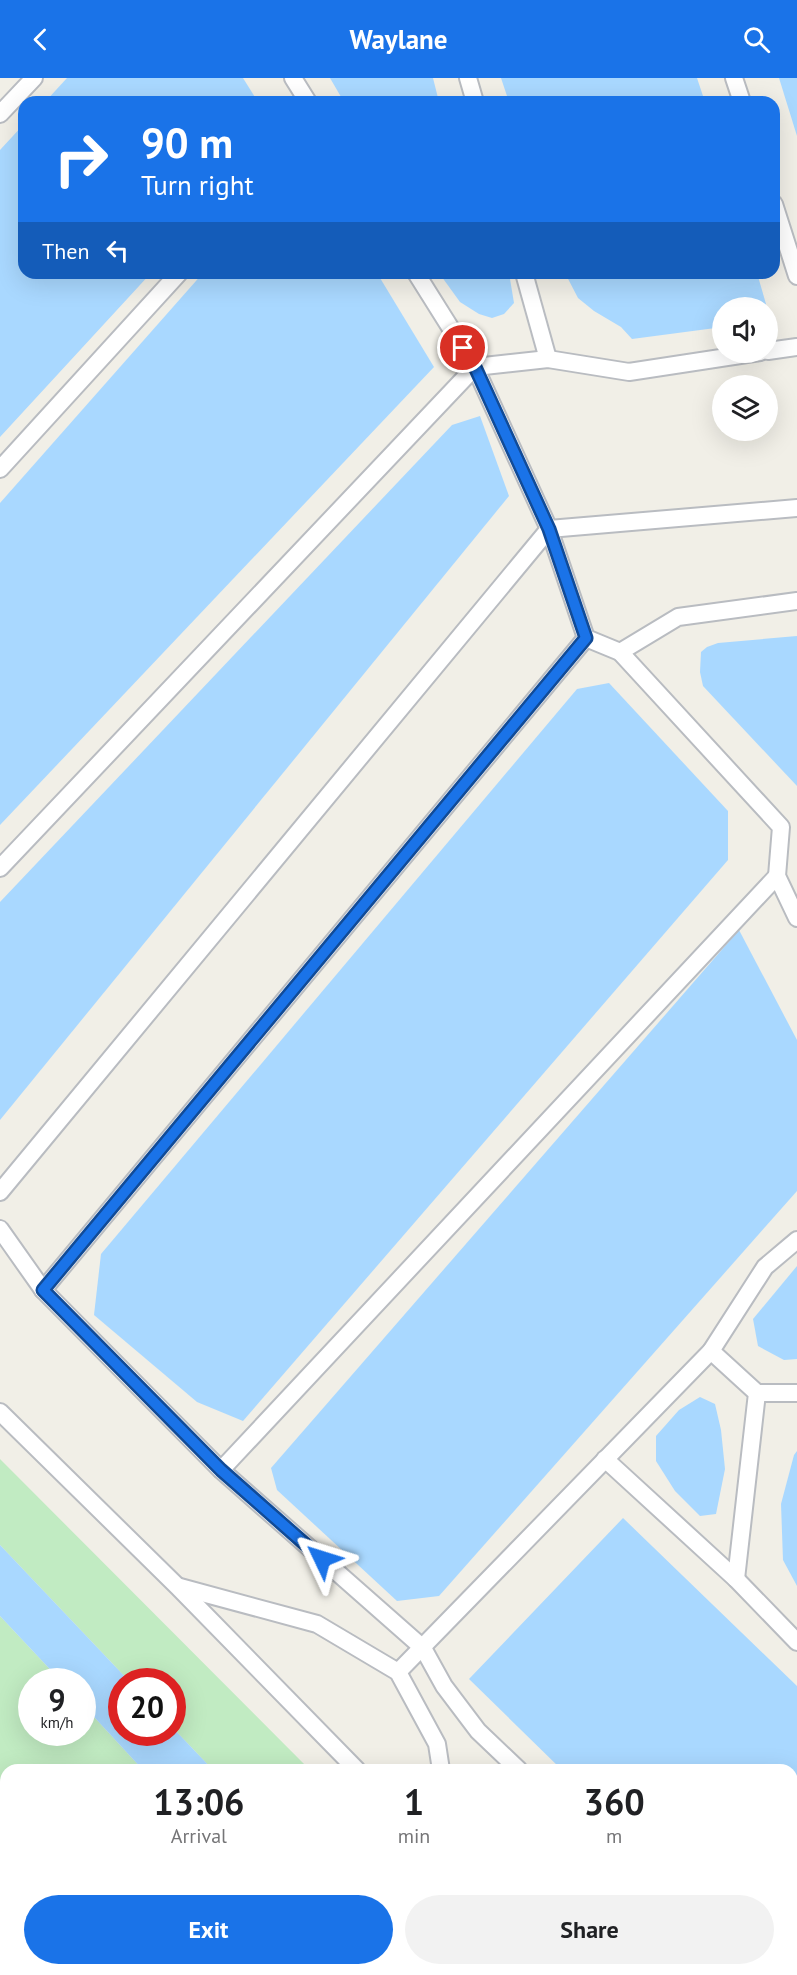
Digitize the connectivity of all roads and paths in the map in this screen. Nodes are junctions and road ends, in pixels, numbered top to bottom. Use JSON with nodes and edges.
{"nodes":[{"id":1,"x":34,"y":78,"type":"edge"},
{"id":2,"x":293,"y":78,"type":"edge"},
{"id":3,"x":468,"y":78,"type":"edge"},
{"id":4,"x":734,"y":78,"type":"edge"},
{"id":5,"x":304,"y":96,"type":"edge"},
{"id":6,"x":473,"y":96,"type":"edge"},
{"id":7,"x":740,"y":96,"type":"edge"},
{"id":8,"x":0,"y":114,"type":"edge"},
{"id":9,"x":780,"y":223,"type":"edge"},
{"id":10,"x":797,"y":276,"type":"edge"},
{"id":11,"x":174,"y":279,"type":"edge"},
{"id":12,"x":420,"y":279,"type":"edge"},
{"id":13,"x":526,"y":279,"type":"edge"},
{"id":14,"x":797,"y":347,"type":"edge"},
{"id":15,"x":778,"y":350,"type":"edge"},
{"id":16,"x":548,"y":359,"type":"junction"},
{"id":17,"x":712,"y":359,"type":"edge"},
{"id":18,"x":475,"y":367,"type":"junction"},
{"id":19,"x":0,"y":469,"type":"edge"},
{"id":20,"x":797,"y":508,"type":"edge"},
{"id":21,"x":549,"y":529,"type":"junction"},
{"id":22,"x":797,"y":601,"type":"edge"},
{"id":23,"x":586,"y":638,"type":"junction"},
{"id":24,"x":620,"y":652,"type":"junction"},
{"id":25,"x":0,"y":868,"type":"edge"},
{"id":26,"x":777,"y":876,"type":"junction"},
{"id":27,"x":797,"y":918,"type":"edge"},
{"id":28,"x":0,"y":1192,"type":"edge"},
{"id":29,"x":0,"y":1229,"type":"edge"},
{"id":30,"x":797,"y":1240,"type":"edge"},
{"id":31,"x":43,"y":1290,"type":"junction"},
{"id":32,"x":711,"y":1351,"type":"junction"},
{"id":33,"x":757,"y":1393,"type":"junction"},
{"id":34,"x":797,"y":1393,"type":"edge"},
{"id":35,"x":0,"y":1412,"type":"edge"},
{"id":36,"x":605,"y":1459,"type":"junction"},
{"id":37,"x":221,"y":1470,"type":"junction"},
{"id":38,"x":736,"y":1579,"type":"junction"},
{"id":39,"x":178,"y":1587,"type":"junction"},
{"id":40,"x":797,"y":1642,"type":"edge"},
{"id":41,"x":423,"y":1648,"type":"junction"},
{"id":42,"x":398,"y":1672,"type":"junction"},
{"id":43,"x":351,"y":1764,"type":"edge"},
{"id":44,"x":440,"y":1764,"type":"edge"},
{"id":45,"x":513,"y":1764,"type":"edge"}],
"edges":[{"from":1,"to":8,"type":"lane"},
{"from":2,"to":5,"type":"lane"},
{"from":3,"to":6,"type":"lane"},
{"from":4,"to":7,"type":"lane"},
{"from":9,"to":10,"type":"lane"},
{"from":11,"to":19,"type":"lane"},
{"from":12,"to":18,"type":"lane"},
{"from":13,"to":16,"type":"lane"},
{"from":14,"to":15,"type":"lane"},
{"from":16,"to":17,"type":"lane"},
{"from":16,"to":18,"type":"lane"},
{"from":18,"to":21,"type":"lane"},
{"from":18,"to":25,"type":"lane"},
{"from":20,"to":21,"type":"lane"},
{"from":21,"to":23,"type":"lane"},
{"from":21,"to":28,"type":"lane"},
{"from":22,"to":24,"type":"lane"},
{"from":23,"to":24,"type":"lane"},
{"from":23,"to":31,"type":"lane"},
{"from":24,"to":26,"type":"lane"},
{"from":26,"to":27,"type":"lane"},
{"from":26,"to":37,"type":"lane"},
{"from":29,"to":31,"type":"lane"},
{"from":30,"to":32,"type":"lane"},
{"from":31,"to":37,"type":"lane"},
{"from":32,"to":33,"type":"lane"},
{"from":32,"to":36,"type":"lane"},
{"from":33,"to":34,"type":"lane"},
{"from":33,"to":38,"type":"lane"},
{"from":35,"to":39,"type":"lane"},
{"from":36,"to":38,"type":"lane"},
{"from":36,"to":41,"type":"lane"},
{"from":37,"to":41,"type":"lane"},
{"from":38,"to":40,"type":"lane"},
{"from":39,"to":42,"type":"lane"},
{"from":39,"to":43,"type":"lane"},
{"from":41,"to":42,"type":"lane"},
{"from":41,"to":45,"type":"lane"},
{"from":42,"to":44,"type":"lane"}]}
